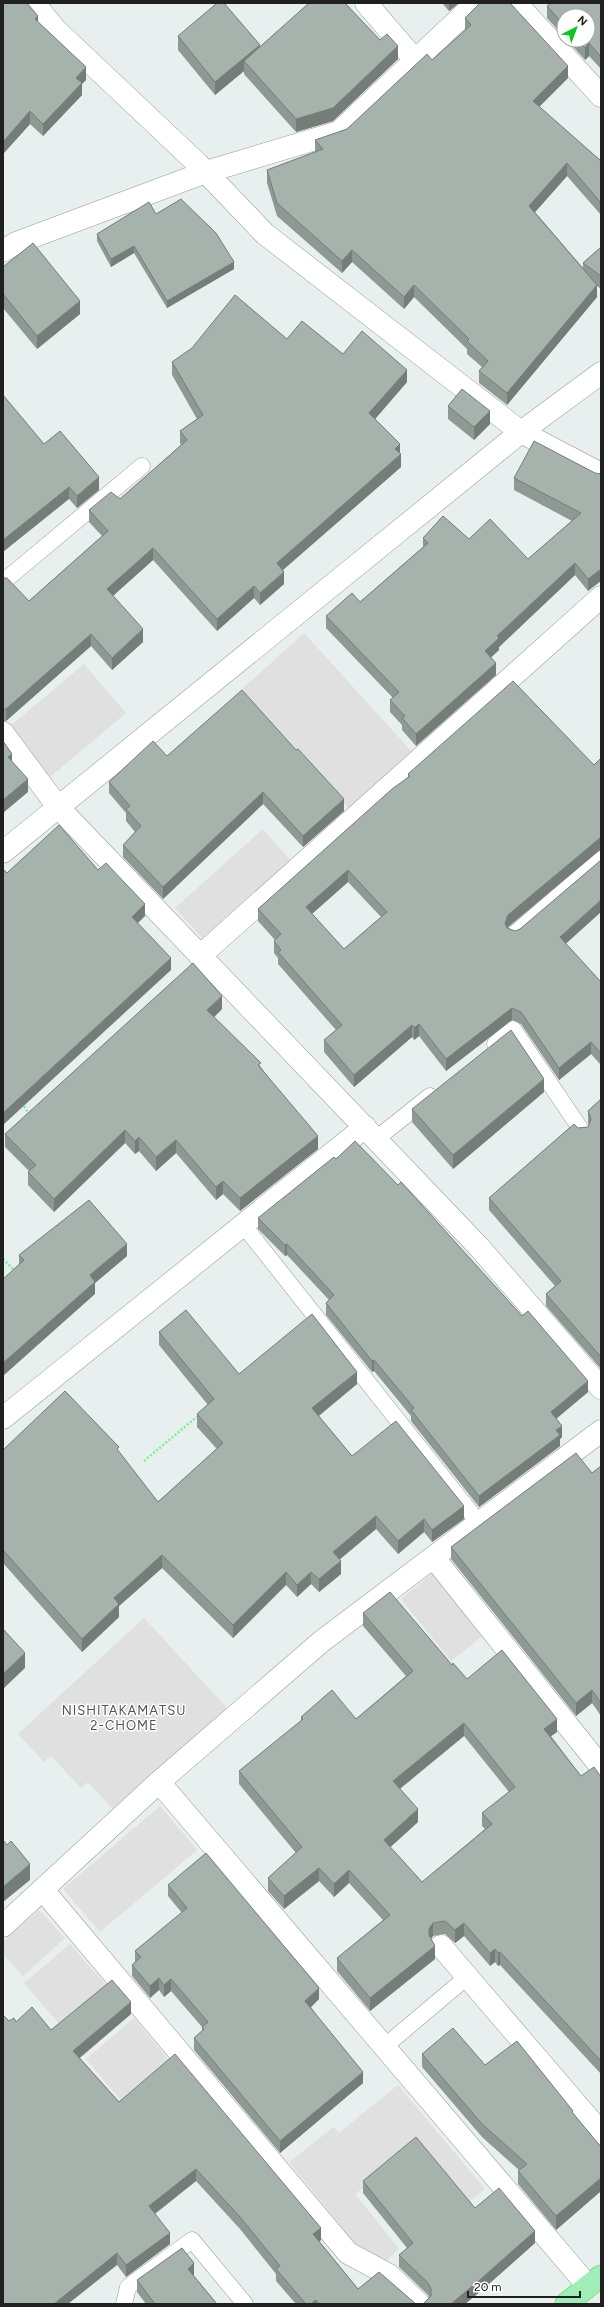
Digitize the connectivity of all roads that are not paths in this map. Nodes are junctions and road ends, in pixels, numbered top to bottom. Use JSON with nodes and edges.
{"nodes":[{"id":1,"x":34,"y":3,"type":"edge"},
{"id":2,"x":366,"y":3,"type":"edge"},
{"id":3,"x":476,"y":3,"type":"edge"},
{"id":4,"x":516,"y":3,"type":"edge"},
{"id":5,"x":415,"y":60,"type":"junction"},
{"id":6,"x":601,"y":96,"type":"edge"},
{"id":7,"x":206,"y":172,"type":"junction"},
{"id":8,"x":3,"y":251,"type":"edge"},
{"id":9,"x":601,"y":373,"type":"edge"},
{"id":10,"x":521,"y":432,"type":"junction"},
{"id":11,"x":142,"y":466,"type":"dead end"},
{"id":12,"x":601,"y":474,"type":"edge"},
{"id":13,"x":3,"y":582,"type":"edge"},
{"id":14,"x":601,"y":597,"type":"edge"},
{"id":15,"x":3,"y":733,"type":"edge"},
{"id":16,"x":58,"y":807,"type":"junction"},
{"id":17,"x":3,"y":852,"type":"edge"},
{"id":18,"x":601,"y":859,"type":"edge"},
{"id":19,"x":514,"y":934,"type":"edge"},
{"id":20,"x":194,"y":961,"type":"junction"},
{"id":21,"x":482,"y":1054,"type":"edge"},
{"id":22,"x":445,"y":1084,"type":"edge"},
{"id":23,"x":582,"y":1131,"type":"edge"},
{"id":24,"x":371,"y":1133,"type":"junction"},
{"id":25,"x":244,"y":1226,"type":"junction"},
{"id":26,"x":601,"y":1388,"type":"edge"},
{"id":27,"x":3,"y":1418,"type":"edge"},
{"id":28,"x":601,"y":1431,"type":"edge"},
{"id":29,"x":479,"y":1523,"type":"junction"},
{"id":30,"x":434,"y":1558,"type":"junction"},
{"id":31,"x":601,"y":1766,"type":"edge"},
{"id":32,"x":159,"y":1782,"type":"junction"},
{"id":33,"x":43,"y":1890,"type":"junction"},
{"id":34,"x":3,"y":1926,"type":"edge"},
{"id":35,"x":441,"y":1946,"type":"dead end"},
{"id":36,"x":467,"y":1977,"type":"junction"},
{"id":37,"x":384,"y":2047,"type":"junction"},
{"id":38,"x":601,"y":2133,"type":"edge"},
{"id":39,"x":594,"y":2281,"type":"edge"},
{"id":40,"x":124,"y":2304,"type":"edge"},
{"id":41,"x":245,"y":2304,"type":"edge"},
{"id":42,"x":419,"y":2304,"type":"edge"},
{"id":43,"x":566,"y":2304,"type":"edge"}],
"edges":[{"from":1,"to":7,"type":"street"},
{"from":2,"to":5,"type":"street"},
{"from":3,"to":5,"type":"street"},
{"from":4,"to":6,"type":"street"},
{"from":5,"to":7,"type":"street"},
{"from":7,"to":8,"type":"street"},
{"from":7,"to":10,"type":"street"},
{"from":9,"to":10,"type":"street"},
{"from":10,"to":12,"type":"street"},
{"from":10,"to":16,"type":"street"},
{"from":11,"to":13,"type":"lane"},
{"from":14,"to":20,"type":"street"},
{"from":15,"to":16,"type":"street"},
{"from":16,"to":17,"type":"street"},
{"from":16,"to":20,"type":"street"},
{"from":18,"to":19,"type":"lane"},
{"from":20,"to":24,"type":"street"},
{"from":21,"to":23,"type":"lane"},
{"from":22,"to":24,"type":"lane"},
{"from":24,"to":25,"type":"street"},
{"from":24,"to":26,"type":"street"},
{"from":25,"to":27,"type":"street"},
{"from":25,"to":29,"type":"lane"},
{"from":28,"to":29,"type":"street"},
{"from":29,"to":30,"type":"street"},
{"from":30,"to":31,"type":"street"},
{"from":30,"to":32,"type":"street"},
{"from":32,"to":33,"type":"street"},
{"from":32,"to":37,"type":"street"},
{"from":33,"to":34,"type":"street"},
{"from":33,"to":42,"type":"street"},
{"from":35,"to":36,"type":"street"},
{"from":36,"to":37,"type":"lane"},
{"from":36,"to":38,"type":"street"},
{"from":37,"to":39,"type":"street"},
{"from":39,"to":43,"type":"highway"},
{"from":40,"to":41,"type":"lane"}]}
